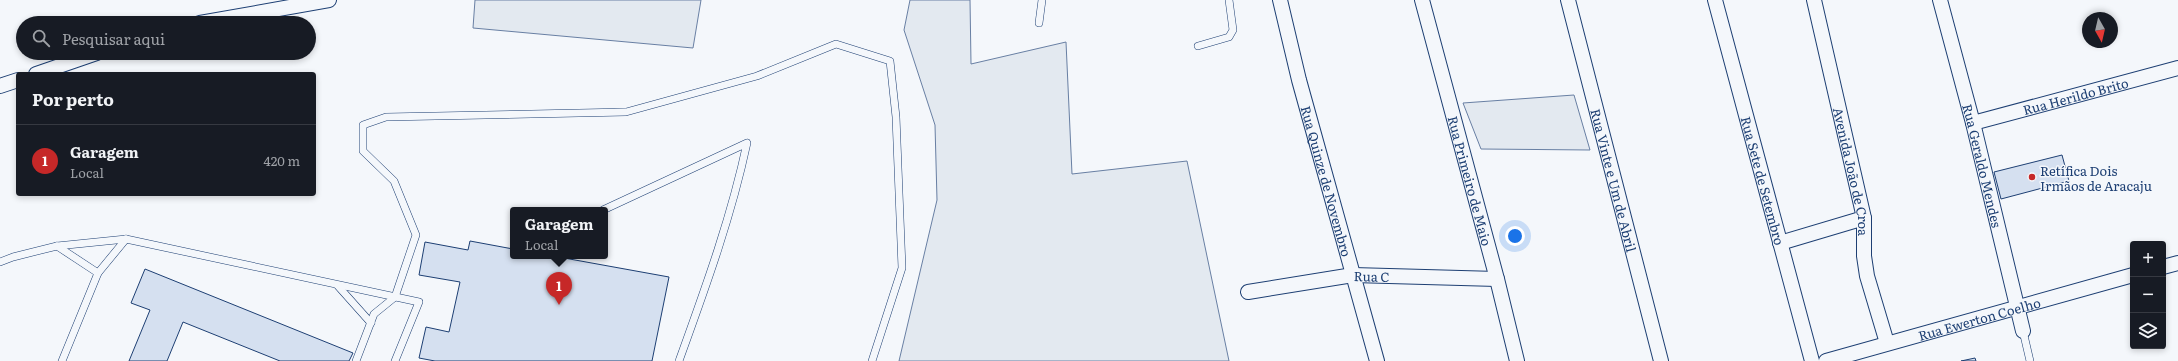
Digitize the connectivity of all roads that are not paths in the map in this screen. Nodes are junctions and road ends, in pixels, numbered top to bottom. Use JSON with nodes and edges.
{"nodes":[{"id":1,"x":329,"y":0,"type":"edge"},
{"id":2,"x":1042,"y":0,"type":"edge"},
{"id":3,"x":1229,"y":0,"type":"edge"},
{"id":4,"x":1280,"y":0,"type":"edge"},
{"id":5,"x":1422,"y":0,"type":"edge"},
{"id":6,"x":1568,"y":0,"type":"edge"},
{"id":7,"x":1715,"y":0,"type":"edge"},
{"id":8,"x":1814,"y":0,"type":"edge"},
{"id":9,"x":1940,"y":0,"type":"edge"},
{"id":10,"x":239,"y":16,"type":"edge"},
{"id":11,"x":1038,"y":23,"type":"dead end"},
{"id":12,"x":1198,"y":46,"type":"dead end"},
{"id":13,"x":77,"y":60,"type":"edge"},
{"id":14,"x":2178,"y":68,"type":"edge"},
{"id":15,"x":42,"y":72,"type":"edge"},
{"id":16,"x":16,"y":81,"type":"edge"},
{"id":17,"x":0,"y":86,"type":"edge"},
{"id":18,"x":1973,"y":123,"type":"junction"},
{"id":19,"x":608,"y":208,"type":"edge"},
{"id":20,"x":1864,"y":218,"type":"junction"},
{"id":21,"x":126,"y":239,"type":"junction"},
{"id":22,"x":1780,"y":243,"type":"junction"},
{"id":23,"x":57,"y":246,"type":"junction"},
{"id":24,"x":0,"y":262,"type":"edge"},
{"id":25,"x":2178,"y":263,"type":"edge"},
{"id":26,"x":2166,"y":266,"type":"edge"},
{"id":27,"x":98,"y":273,"type":"junction"},
{"id":28,"x":1353,"y":274,"type":"junction"},
{"id":29,"x":2130,"y":276,"type":"edge"},
{"id":30,"x":1497,"y":279,"type":"junction"},
{"id":31,"x":338,"y":286,"type":"junction"},
{"id":32,"x":1248,"y":292,"type":"dead end"},
{"id":33,"x":395,"y":297,"type":"junction"},
{"id":34,"x":2018,"y":308,"type":"junction"},
{"id":35,"x":371,"y":323,"type":"junction"},
{"id":36,"x":2023,"y":331,"type":"joint"},
{"id":37,"x":1887,"y":343,"type":"junction"},
{"id":38,"x":62,"y":361,"type":"edge"},
{"id":39,"x":356,"y":361,"type":"edge"},
{"id":40,"x":395,"y":361,"type":"edge"},
{"id":41,"x":679,"y":361,"type":"edge"},
{"id":42,"x":872,"y":361,"type":"edge"},
{"id":43,"x":1377,"y":361,"type":"edge"},
{"id":44,"x":1517,"y":361,"type":"edge"},
{"id":45,"x":1661,"y":361,"type":"edge"},
{"id":46,"x":1812,"y":361,"type":"edge"},
{"id":47,"x":1826,"y":361,"type":"edge"},
{"id":48,"x":2030,"y":361,"type":"edge"}],
"edges":[{"from":1,"to":10,"type":"street"},
{"from":2,"to":11,"type":"lane"},
{"from":3,"to":12,"type":"lane"},
{"from":4,"to":28,"type":"street","name":"Rua Quinze de Novembro"},
{"from":5,"to":30,"type":"street","name":"Rua Primeiro de Maio"},
{"from":6,"to":45,"type":"street","name":"Rua Vinte e Um de Abril"},
{"from":7,"to":22,"type":"street","name":"Rua Sete de Setembro"},
{"from":8,"to":20,"type":"street","name":"Avenida João de Croa"},
{"from":9,"to":18,"type":"street","name":"Rua Geraldo Mendes"},
{"from":13,"to":15,"type":"street"},
{"from":14,"to":18,"type":"street","name":"Rua Herildo Brito"},
{"from":16,"to":17,"type":"street"},
{"from":18,"to":34,"type":"street","name":"Rua Geraldo Mendes"},
{"from":19,"to":41,"type":"lane"},
{"from":20,"to":22,"type":"street"},
{"from":20,"to":37,"type":"street","name":"Avenida João de Croa"},
{"from":21,"to":23,"type":"lane"},
{"from":21,"to":27,"type":"lane"},
{"from":21,"to":31,"type":"lane"},
{"from":22,"to":46,"type":"street","name":"Rua Sete de Setembro"},
{"from":23,"to":24,"type":"lane"},
{"from":23,"to":27,"type":"lane"},
{"from":25,"to":26,"type":"street"},
{"from":27,"to":38,"type":"lane"},
{"from":28,"to":30,"type":"street","name":"Rua C"},
{"from":28,"to":32,"type":"street","name":"Rua C"},
{"from":28,"to":43,"type":"street","name":"Rua Quinze de Novembro"},
{"from":29,"to":34,"type":"street","name":"Rua Ewerton Coelho"},
{"from":30,"to":44,"type":"street","name":"Rua Primeiro de Maio"},
{"from":31,"to":33,"type":"lane"},
{"from":31,"to":35,"type":"lane"},
{"from":33,"to":35,"type":"lane"},
{"from":33,"to":40,"type":"lane"},
{"from":33,"to":42,"type":"lane"},
{"from":34,"to":36,"type":"street","name":"Rua Geraldo Mendes"},
{"from":34,"to":37,"type":"street","name":"Rua Ewerton Coelho"},
{"from":35,"to":39,"type":"lane"},
{"from":36,"to":48,"type":"lane"},
{"from":37,"to":47,"type":"street","name":"Rua Ewerton Coelho"}]}
